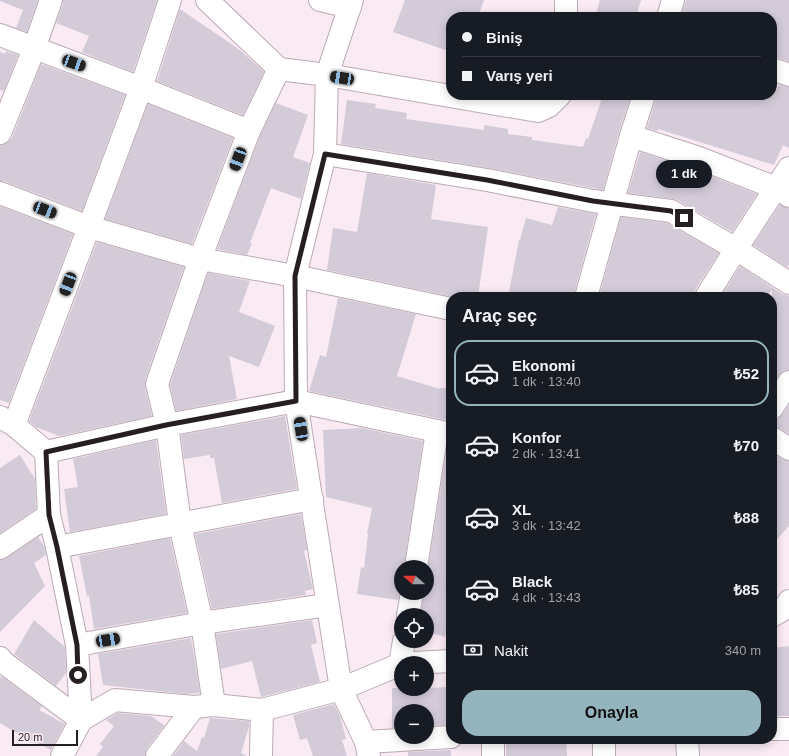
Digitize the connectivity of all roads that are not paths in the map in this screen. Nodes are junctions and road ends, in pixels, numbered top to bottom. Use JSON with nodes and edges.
{"nodes":[{"id":1,"x":52,"y":0,"type":"edge"},
{"id":2,"x":170,"y":0,"type":"edge"},
{"id":3,"x":207,"y":0,"type":"edge"},
{"id":4,"x":320,"y":0,"type":"edge"},
{"id":5,"x":566,"y":0,"type":"edge"},
{"id":6,"x":673,"y":0,"type":"edge"},
{"id":7,"x":351,"y":4,"type":"edge"},
{"id":8,"x":566,"y":12,"type":"edge"},
{"id":9,"x":669,"y":12,"type":"edge"},
{"id":10,"x":0,"y":36,"type":"edge"},
{"id":11,"x":34,"y":48,"type":"junction"},
{"id":12,"x":279,"y":69,"type":"junction"},
{"id":13,"x":777,"y":71,"type":"edge"},
{"id":14,"x":327,"y":75,"type":"junction"},
{"id":15,"x":789,"y":75,"type":"edge"},
{"id":16,"x":141,"y":88,"type":"junction"},
{"id":17,"x":446,"y":95,"type":"edge"},
{"id":18,"x":474,"y":100,"type":"edge"},
{"id":19,"x":555,"y":100,"type":"edge"},
{"id":20,"x":642,"y":100,"type":"edge"},
{"id":21,"x":249,"y":131,"type":"junction"},
{"id":22,"x":0,"y":133,"type":"edge"},
{"id":23,"x":631,"y":136,"type":"junction"},
{"id":24,"x":325,"y":154,"type":"junction"},
{"id":25,"x":789,"y":168,"type":"edge"},
{"id":26,"x":783,"y":192,"type":"edge"},
{"id":27,"x":0,"y":193,"type":"edge"},
{"id":28,"x":612,"y":203,"type":"junction"},
{"id":29,"x":89,"y":227,"type":"junction"},
{"id":30,"x":736,"y":249,"type":"junction"},
{"id":31,"x":200,"y":259,"type":"junction"},
{"id":32,"x":295,"y":276,"type":"junction"},
{"id":33,"x":789,"y":283,"type":"edge"},
{"id":34,"x":587,"y":292,"type":"edge"},
{"id":35,"x":709,"y":292,"type":"edge"},
{"id":36,"x":446,"y":308,"type":"edge"},
{"id":37,"x":789,"y":382,"type":"edge"},
{"id":38,"x":777,"y":400,"type":"edge"},
{"id":39,"x":296,"y":401,"type":"junction"},
{"id":40,"x":7,"y":421,"type":"edge"},
{"id":41,"x":166,"y":425,"type":"junction"},
{"id":42,"x":444,"y":433,"type":"edge"},
{"id":43,"x":777,"y":441,"type":"edge"},
{"id":44,"x":789,"y":449,"type":"edge"},
{"id":45,"x":46,"y":452,"type":"junction"},
{"id":46,"x":312,"y":499,"type":"junction"},
{"id":47,"x":49,"y":515,"type":"junction"},
{"id":48,"x":180,"y":524,"type":"junction"},
{"id":49,"x":57,"y":547,"type":"junction"},
{"id":50,"x":0,"y":548,"type":"edge"},
{"id":51,"x":417,"y":560,"type":"edge"},
{"id":52,"x":327,"y":604,"type":"junction"},
{"id":53,"x":202,"y":623,"type":"junction"},
{"id":54,"x":77,"y":645,"type":"junction"},
{"id":55,"x":446,"y":661,"type":"edge"},
{"id":56,"x":1,"y":662,"type":"edge"},
{"id":57,"x":434,"y":662,"type":"edge"},
{"id":58,"x":394,"y":667,"type":"edge"},
{"id":59,"x":341,"y":688,"type":"junction"},
{"id":60,"x":204,"y":706,"type":"junction"},
{"id":61,"x":262,"y":710,"type":"junction"},
{"id":62,"x":81,"y":720,"type":"junction"},
{"id":63,"x":789,"y":728,"type":"edge"},
{"id":64,"x":777,"y":729,"type":"edge"},
{"id":65,"x":446,"y":737,"type":"edge"},
{"id":66,"x":492,"y":744,"type":"edge"},
{"id":67,"x":604,"y":744,"type":"edge"},
{"id":68,"x":687,"y":744,"type":"edge"},
{"id":69,"x":368,"y":749,"type":"edge"},
{"id":70,"x":62,"y":756,"type":"edge"},
{"id":71,"x":157,"y":756,"type":"edge"},
{"id":72,"x":261,"y":756,"type":"edge"},
{"id":73,"x":493,"y":756,"type":"edge"},
{"id":74,"x":604,"y":756,"type":"edge"},
{"id":75,"x":688,"y":756,"type":"edge"}],
"edges":[{"from":1,"to":11,"type":"street"},
{"from":2,"to":16,"type":"street"},
{"from":3,"to":12,"type":"street"},
{"from":4,"to":7,"type":"street"},
{"from":5,"to":8,"type":"street"},
{"from":6,"to":9,"type":"street"},
{"from":7,"to":14,"type":"street"},
{"from":10,"to":11,"type":"street"},
{"from":11,"to":16,"type":"street"},
{"from":11,"to":22,"type":"street"},
{"from":12,"to":14,"type":"street"},
{"from":12,"to":21,"type":"street"},
{"from":13,"to":15,"type":"street"},
{"from":14,"to":17,"type":"street"},
{"from":14,"to":24,"type":"street"},
{"from":16,"to":21,"type":"street"},
{"from":16,"to":29,"type":"street"},
{"from":18,"to":19,"type":"street"},
{"from":20,"to":23,"type":"street"},
{"from":21,"to":31,"type":"street"},
{"from":23,"to":26,"type":"street"},
{"from":23,"to":28,"type":"street"},
{"from":24,"to":28,"type":"street"},
{"from":24,"to":32,"type":"street"},
{"from":25,"to":26,"type":"street"},
{"from":26,"to":30,"type":"street"},
{"from":27,"to":29,"type":"street"},
{"from":28,"to":30,"type":"street"},
{"from":28,"to":34,"type":"street"},
{"from":29,"to":31,"type":"street"},
{"from":29,"to":40,"type":"street"},
{"from":30,"to":33,"type":"street"},
{"from":30,"to":35,"type":"street"},
{"from":31,"to":32,"type":"street"},
{"from":31,"to":41,"type":"street"},
{"from":32,"to":36,"type":"street"},
{"from":32,"to":39,"type":"street"},
{"from":37,"to":38,"type":"street"},
{"from":39,"to":41,"type":"street"},
{"from":39,"to":42,"type":"street"},
{"from":39,"to":46,"type":"street"},
{"from":40,"to":45,"type":"street"},
{"from":41,"to":45,"type":"street"},
{"from":41,"to":48,"type":"street"},
{"from":42,"to":51,"type":"street"},
{"from":43,"to":44,"type":"street"},
{"from":45,"to":47,"type":"street"},
{"from":46,"to":48,"type":"street"},
{"from":46,"to":52,"type":"street"},
{"from":47,"to":49,"type":"street"},
{"from":47,"to":50,"type":"street"},
{"from":48,"to":49,"type":"street"},
{"from":48,"to":53,"type":"street"},
{"from":49,"to":54,"type":"street"},
{"from":52,"to":53,"type":"street"},
{"from":52,"to":59,"type":"street"},
{"from":53,"to":54,"type":"street"},
{"from":53,"to":60,"type":"street"},
{"from":54,"to":62,"type":"street"},
{"from":55,"to":57,"type":"street"},
{"from":56,"to":62,"type":"street"},
{"from":58,"to":59,"type":"street"},
{"from":59,"to":61,"type":"street"},
{"from":59,"to":69,"type":"street"},
{"from":60,"to":61,"type":"street"},
{"from":60,"to":62,"type":"street"},
{"from":60,"to":71,"type":"street"},
{"from":61,"to":72,"type":"street"},
{"from":62,"to":70,"type":"street"},
{"from":63,"to":64,"type":"street"},
{"from":65,"to":69,"type":"street"},
{"from":66,"to":73,"type":"street"},
{"from":67,"to":74,"type":"street"},
{"from":68,"to":75,"type":"street"}]}
